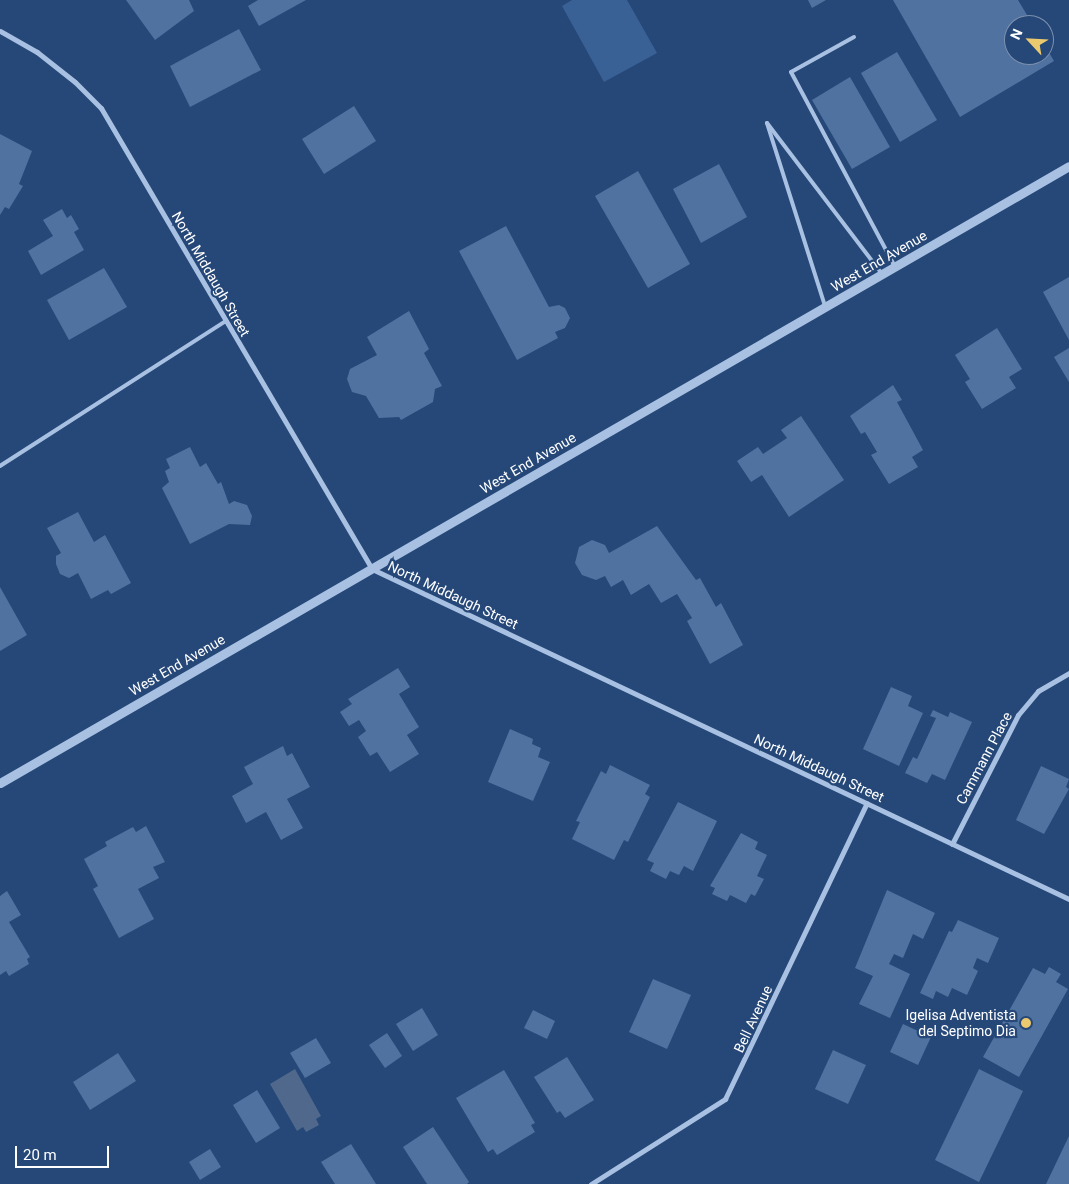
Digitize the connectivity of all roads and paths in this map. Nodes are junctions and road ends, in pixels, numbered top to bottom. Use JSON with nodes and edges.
{"nodes":[{"id":1,"x":0,"y":30,"type":"edge"},
{"id":2,"x":854,"y":37,"type":"dead end"},
{"id":3,"x":1069,"y":166,"type":"edge"},
{"id":4,"x":896,"y":267,"type":"junction"},
{"id":5,"x":882,"y":274,"type":"junction"},
{"id":6,"x":826,"y":307,"type":"junction"},
{"id":7,"x":226,"y":320,"type":"junction"},
{"id":8,"x":0,"y":466,"type":"edge"},
{"id":9,"x":372,"y":569,"type":"junction"},
{"id":10,"x":1069,"y":673,"type":"edge"},
{"id":11,"x":0,"y":783,"type":"edge"},
{"id":12,"x":867,"y":804,"type":"junction"},
{"id":13,"x":952,"y":844,"type":"junction"},
{"id":14,"x":1069,"y":899,"type":"edge"},
{"id":15,"x":591,"y":1184,"type":"edge"}],
"edges":[{"from":1,"to":7,"type":"street","name":"North Middaugh Street"},
{"from":2,"to":4,"type":"lane"},
{"from":3,"to":4,"type":"street","name":"West End Avenue"},
{"from":4,"to":5,"type":"street","name":"West End Avenue"},
{"from":5,"to":6,"type":"street","name":"West End Avenue"},
{"from":5,"to":6,"type":"lane"},
{"from":6,"to":9,"type":"street","name":"West End Avenue"},
{"from":7,"to":8,"type":"lane"},
{"from":7,"to":9,"type":"street","name":"North Middaugh Street"},
{"from":9,"to":11,"type":"street","name":"West End Avenue"},
{"from":9,"to":12,"type":"street","name":"North Middaugh Street"},
{"from":10,"to":13,"type":"street","name":"Cammann Place"},
{"from":12,"to":13,"type":"street","name":"North Middaugh Street"},
{"from":12,"to":15,"type":"street","name":"Bell Avenue"},
{"from":13,"to":14,"type":"street","name":"North Middaugh Street"}]}
